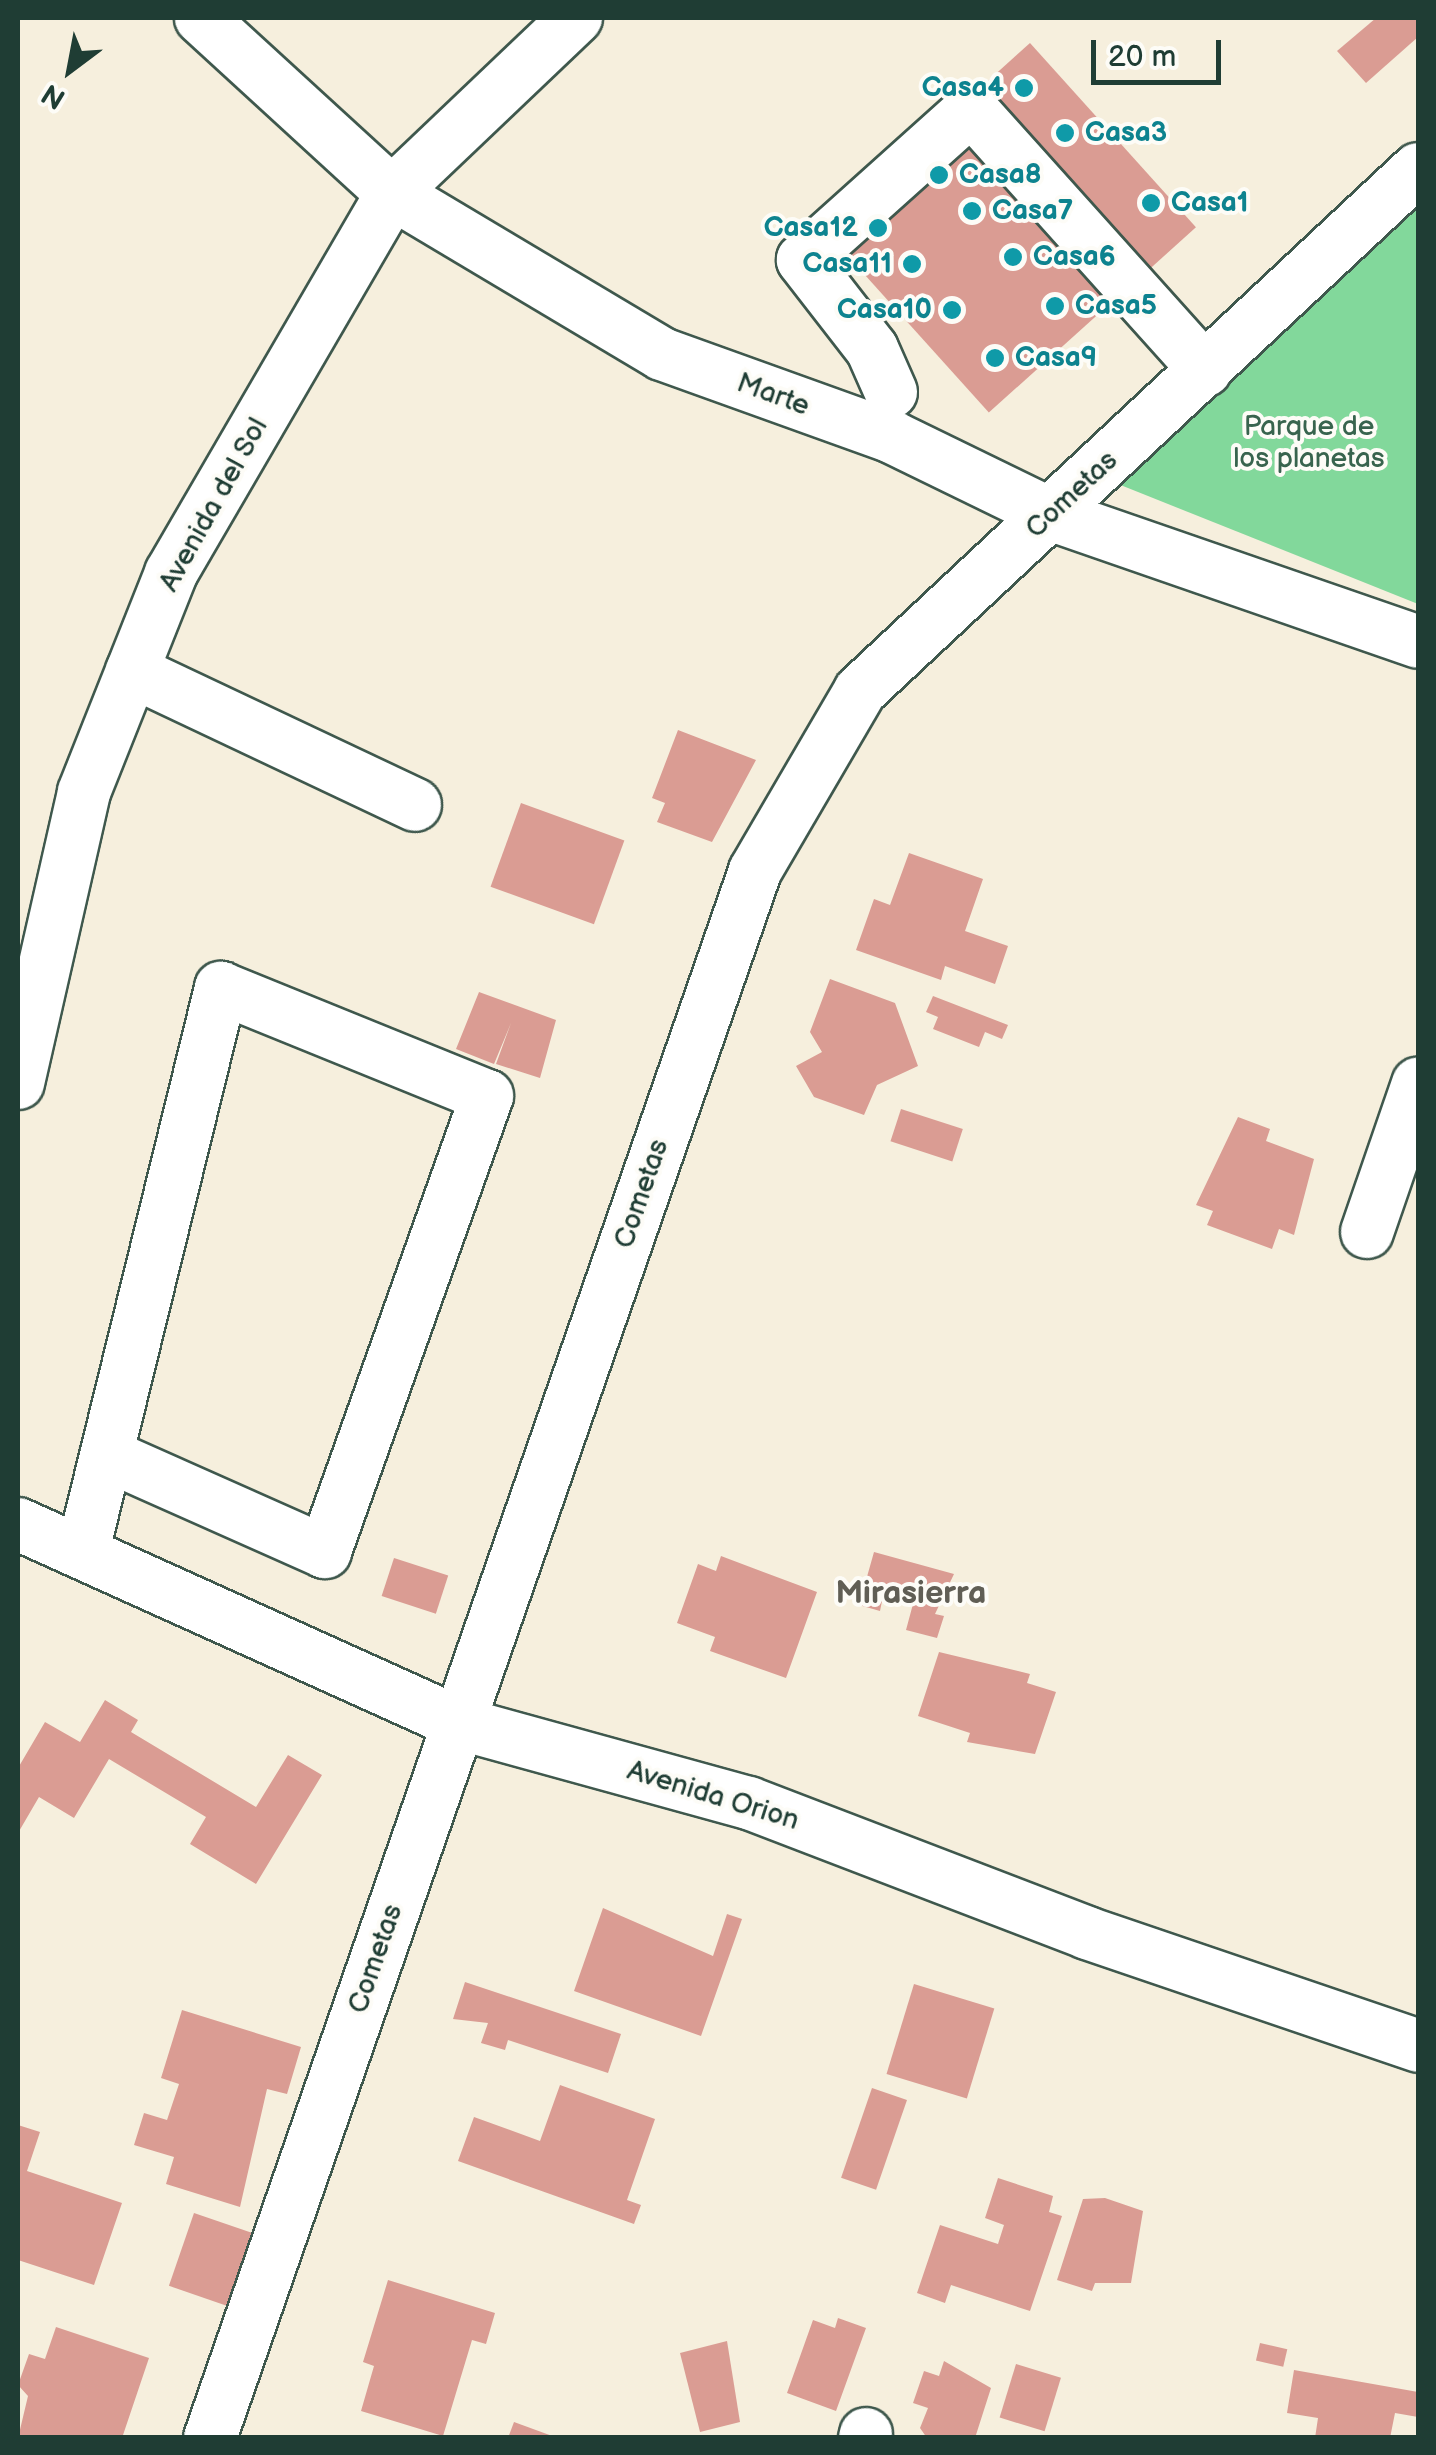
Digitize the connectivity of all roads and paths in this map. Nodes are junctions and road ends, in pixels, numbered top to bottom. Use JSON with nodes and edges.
{"nodes":[{"id":1,"x":201,"y":18,"type":"edge"},
{"id":2,"x":576,"y":18,"type":"edge"},
{"id":3,"x":1418,"y":168,"type":"edge"},
{"id":4,"x":392,"y":194,"type":"junction"},
{"id":5,"x":1205,"y":370,"type":"junction"},
{"id":6,"x":891,"y":392,"type":"dead end"},
{"id":7,"x":1052,"y":515,"type":"junction"},
{"id":8,"x":1418,"y":642,"type":"edge"},
{"id":9,"x":132,"y":671,"type":"junction"},
{"id":10,"x":415,"y":804,"type":"dead end"},
{"id":11,"x":18,"y":1083,"type":"edge"},
{"id":12,"x":1418,"y":1084,"type":"edge"},
{"id":13,"x":1367,"y":1232,"type":"dead end"},
{"id":14,"x":107,"y":1455,"type":"junction"},
{"id":15,"x":18,"y":1524,"type":"edge"},
{"id":16,"x":83,"y":1550,"type":"junction"},
{"id":17,"x":458,"y":1722,"type":"junction"},
{"id":18,"x":1418,"y":2046,"type":"edge"},
{"id":19,"x":210,"y":2438,"type":"edge"}],
"edges":[{"from":1,"to":4,"type":"street","name":"Marte"},
{"from":2,"to":4,"type":"street","name":"Avenida del Sol"},
{"from":3,"to":5,"type":"street","name":"Cometas"},
{"from":4,"to":7,"type":"street","name":"Marte"},
{"from":4,"to":9,"type":"street","name":"Avenida del Sol"},
{"from":5,"to":6,"type":"street"},
{"from":5,"to":7,"type":"street","name":"Cometas"},
{"from":7,"to":8,"type":"street","name":"Marte"},
{"from":7,"to":17,"type":"street","name":"Cometas"},
{"from":9,"to":10,"type":"street"},
{"from":9,"to":11,"type":"street","name":"Avenida del Sol"},
{"from":12,"to":13,"type":"street"},
{"from":14,"to":14,"type":"street"},
{"from":14,"to":16,"type":"street"},
{"from":15,"to":16,"type":"street","name":"Avenida Orion"},
{"from":16,"to":17,"type":"street","name":"Avenida Orion"},
{"from":17,"to":18,"type":"street","name":"Avenida Orion"},
{"from":17,"to":19,"type":"street","name":"Cometas"}]}
